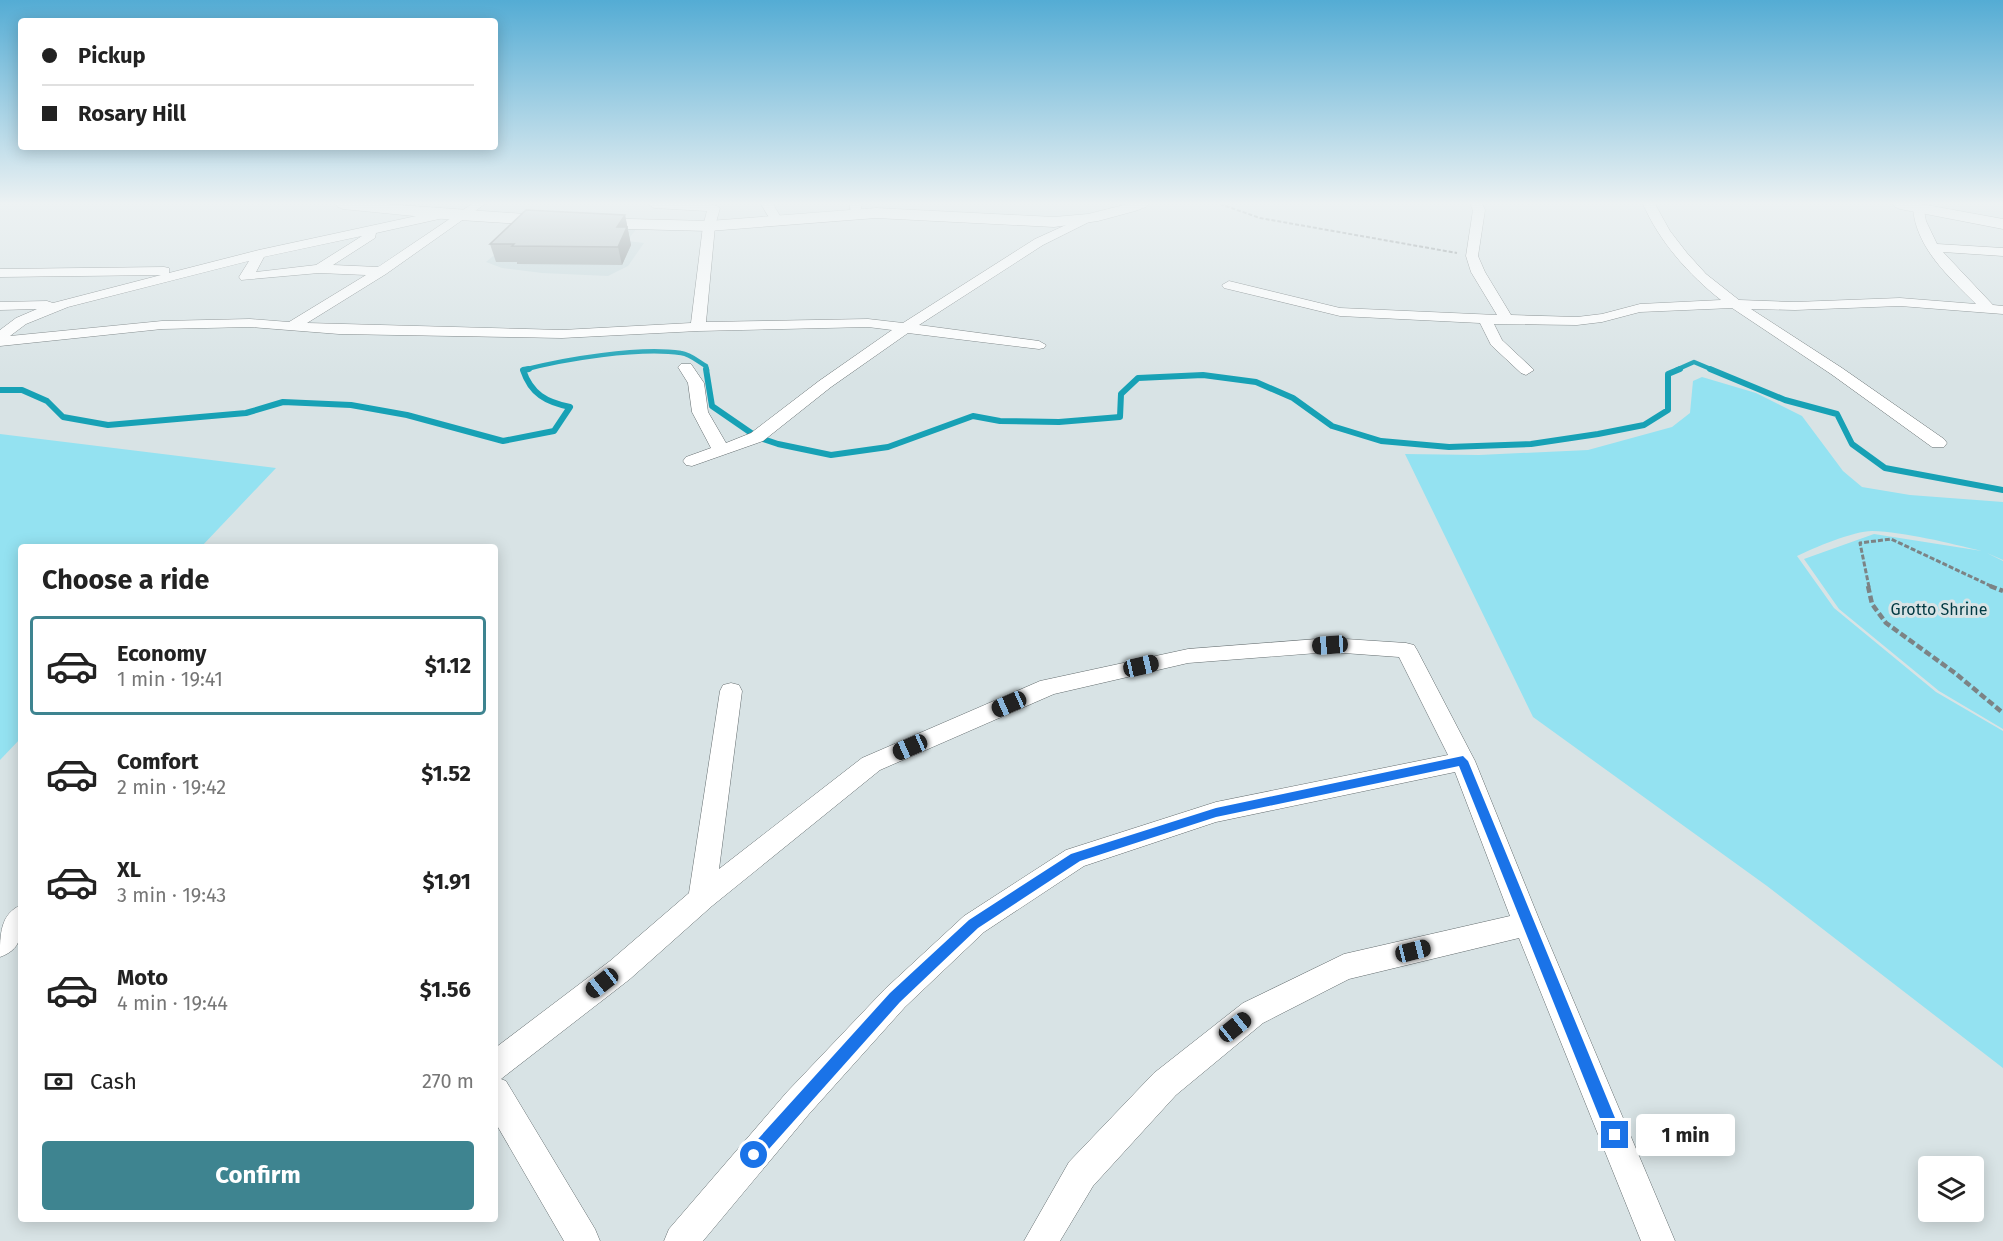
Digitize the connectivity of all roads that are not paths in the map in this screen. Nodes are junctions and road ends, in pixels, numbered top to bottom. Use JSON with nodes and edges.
{"nodes":[{"id":1,"x":228,"y":262,"type":"edge"},
{"id":2,"x":255,"y":262,"type":"edge"},
{"id":3,"x":330,"y":262,"type":"edge"},
{"id":4,"x":394,"y":262,"type":"edge"},
{"id":5,"x":705,"y":262,"type":"edge"},
{"id":6,"x":1008,"y":262,"type":"edge"},
{"id":7,"x":1474,"y":262,"type":"edge"},
{"id":8,"x":1687,"y":262,"type":"edge"},
{"id":9,"x":1946,"y":262,"type":"edge"},
{"id":10,"x":319,"y":269,"type":"junction"},
{"id":11,"x":381,"y":271,"type":"junction"},
{"id":12,"x":0,"y":273,"type":"edge"},
{"id":13,"x":172,"y":276,"type":"junction"},
{"id":14,"x":1228,"y":285,"type":"dead end"},
{"id":15,"x":63,"y":304,"type":"junction"},
{"id":16,"x":1731,"y":304,"type":"junction"},
{"id":17,"x":0,"y":306,"type":"edge"},
{"id":18,"x":1987,"y":307,"type":"junction"},
{"id":19,"x":2003,"y":310,"type":"edge"},
{"id":20,"x":1485,"y":320,"type":"junction"},
{"id":21,"x":1507,"y":320,"type":"junction"},
{"id":22,"x":292,"y":326,"type":"junction"},
{"id":23,"x":698,"y":327,"type":"junction"},
{"id":24,"x":905,"y":328,"type":"junction"},
{"id":25,"x":0,"y":340,"type":"edge"},
{"id":26,"x":1039,"y":345,"type":"dead end"},
{"id":27,"x":686,"y":367,"type":"dead end"},
{"id":28,"x":1526,"y":370,"type":"dead end"},
{"id":29,"x":1938,"y":443,"type":"dead end"},
{"id":30,"x":721,"y":450,"type":"junction"},
{"id":31,"x":692,"y":461,"type":"dead end"},
{"id":32,"x":731,"y":690,"type":"dead end"},
{"id":33,"x":1463,"y":761,"type":"junction"},
{"id":34,"x":702,"y":898,"type":"junction"},
{"id":35,"x":18,"y":923,"type":"edge"},
{"id":36,"x":1527,"y":924,"type":"junction"},
{"id":37,"x":8,"y":941,"type":"edge"},
{"id":38,"x":498,"y":1065,"type":"edge"},
{"id":39,"x":498,"y":1097,"type":"edge"},
{"id":40,"x":583,"y":1241,"type":"edge"},
{"id":41,"x":681,"y":1241,"type":"edge"},
{"id":42,"x":1041,"y":1241,"type":"edge"},
{"id":43,"x":1658,"y":1241,"type":"edge"}],
"edges":[{"from":1,"to":13,"type":"street"},
{"from":2,"to":10,"type":"street"},
{"from":3,"to":10,"type":"street"},
{"from":4,"to":11,"type":"street"},
{"from":5,"to":23,"type":"street"},
{"from":6,"to":24,"type":"street"},
{"from":7,"to":21,"type":"street"},
{"from":8,"to":16,"type":"street"},
{"from":9,"to":18,"type":"street"},
{"from":10,"to":11,"type":"street"},
{"from":11,"to":22,"type":"street"},
{"from":12,"to":13,"type":"street"},
{"from":13,"to":15,"type":"street"},
{"from":14,"to":20,"type":"street"},
{"from":15,"to":17,"type":"street"},
{"from":15,"to":25,"type":"street"},
{"from":16,"to":18,"type":"street"},
{"from":16,"to":21,"type":"street"},
{"from":16,"to":29,"type":"street"},
{"from":18,"to":19,"type":"street"},
{"from":20,"to":21,"type":"street"},
{"from":20,"to":28,"type":"street"},
{"from":22,"to":23,"type":"street"},
{"from":22,"to":25,"type":"street"},
{"from":23,"to":24,"type":"street"},
{"from":24,"to":26,"type":"street"},
{"from":24,"to":30,"type":"street"},
{"from":27,"to":30,"type":"street"},
{"from":30,"to":31,"type":"street"},
{"from":32,"to":34,"type":"street"},
{"from":33,"to":34,"type":"street"},
{"from":33,"to":36,"type":"street"},
{"from":33,"to":41,"type":"street"},
{"from":34,"to":38,"type":"street"},
{"from":35,"to":37,"type":"street"},
{"from":36,"to":42,"type":"street"},
{"from":36,"to":43,"type":"street"},
{"from":39,"to":40,"type":"street"}]}
